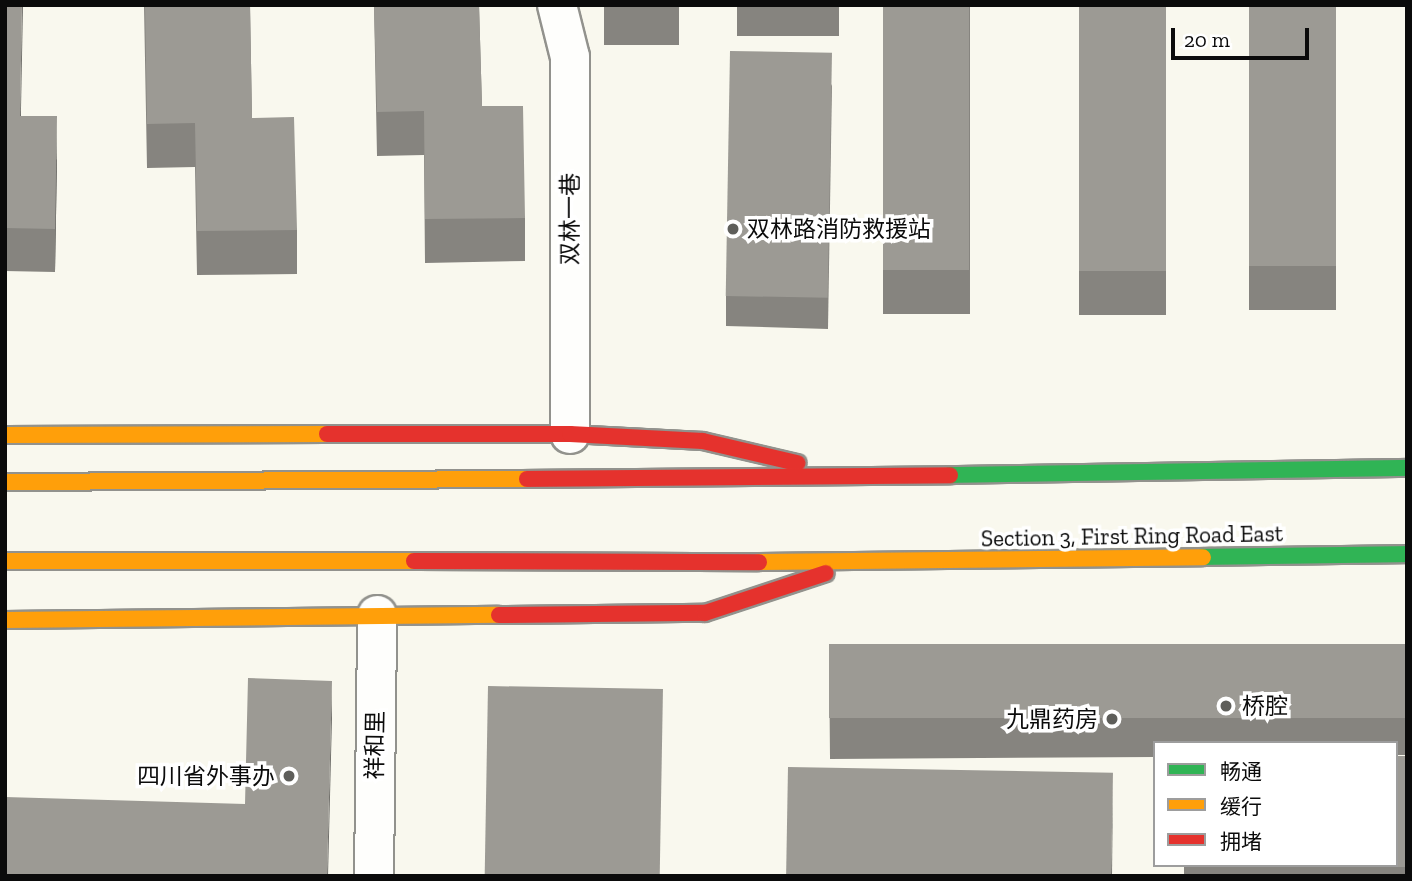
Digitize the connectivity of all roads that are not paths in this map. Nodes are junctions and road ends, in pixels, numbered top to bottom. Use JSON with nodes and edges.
{"nodes":[{"id":1,"x":557,"y":5,"type":"edge"},
{"id":2,"x":5,"y":435,"type":"edge"},
{"id":3,"x":570,"y":435,"type":"junction"},
{"id":4,"x":1407,"y":468,"type":"edge"},
{"id":5,"x":857,"y":477,"type":"junction"},
{"id":6,"x":5,"y":482,"type":"edge"},
{"id":7,"x":1407,"y":555,"type":"edge"},
{"id":8,"x":5,"y":561,"type":"edge"},
{"id":9,"x":857,"y":562,"type":"junction"},
{"id":10,"x":377,"y":615,"type":"junction"},
{"id":11,"x":5,"y":620,"type":"edge"},
{"id":12,"x":374,"y":876,"type":"edge"}],
"edges":[{"from":1,"to":3,"type":"street","name":"双林一巷"},
{"from":2,"to":3,"type":"main road"},
{"from":3,"to":5,"type":"main road"},
{"from":4,"to":5,"type":"main road"},
{"from":5,"to":6,"type":"main road"},
{"from":7,"to":9,"type":"main road","name":"Section 3, First Ring Road East"},
{"from":8,"to":9,"type":"main road","name":"Section 3, First Ring Road East"},
{"from":9,"to":10,"type":"main road"},
{"from":10,"to":11,"type":"main road"},
{"from":10,"to":12,"type":"street","name":"祥和里"}]}
